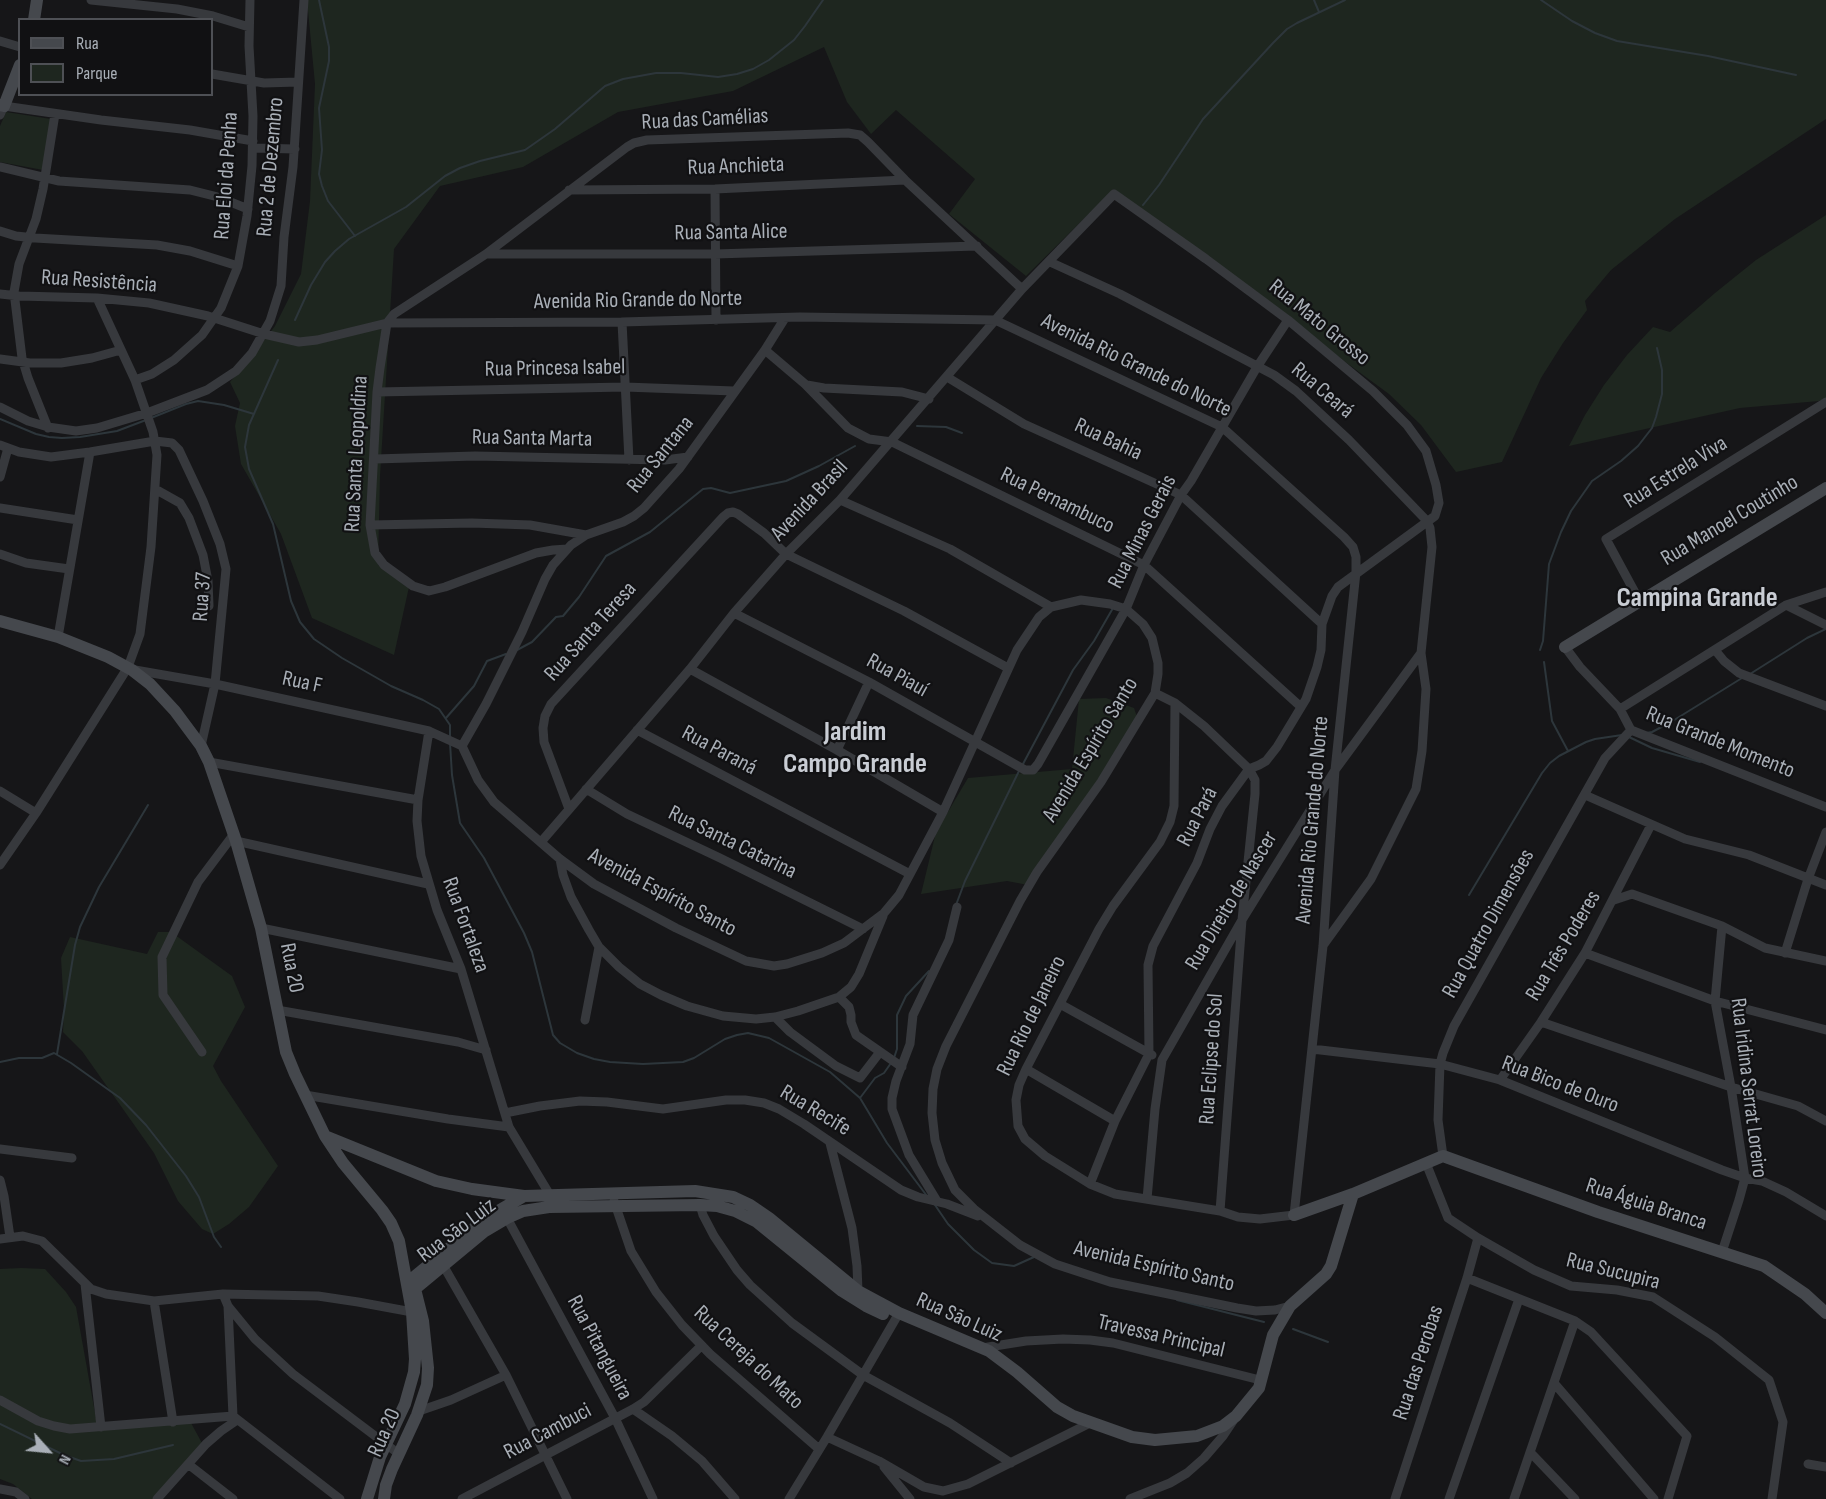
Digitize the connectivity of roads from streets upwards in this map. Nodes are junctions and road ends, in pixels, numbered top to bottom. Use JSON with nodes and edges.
{"nodes":[{"id":1,"x":37,"y":0,"type":"edge"},
{"id":2,"x":91,"y":0,"type":"edge"},
{"id":3,"x":250,"y":0,"type":"edge"},
{"id":4,"x":304,"y":0,"type":"edge"},
{"id":5,"x":34,"y":18,"type":"edge"},
{"id":6,"x":249,"y":27,"type":"junction"},
{"id":7,"x":0,"y":41,"type":"edge"},
{"id":8,"x":18,"y":46,"type":"edge"},
{"id":9,"x":18,"y":71,"type":"edge"},
{"id":10,"x":213,"y":74,"type":"edge"},
{"id":11,"x":251,"y":81,"type":"junction"},
{"id":12,"x":298,"y":82,"type":"junction"},
{"id":13,"x":2,"y":108,"type":"edge"},
{"id":14,"x":55,"y":114,"type":"junction"},
{"id":15,"x":253,"y":144,"type":"junction"},
{"id":16,"x":295,"y":149,"type":"junction"},
{"id":17,"x":0,"y":167,"type":"edge"},
{"id":18,"x":45,"y":178,"type":"junction"},
{"id":19,"x":905,"y":180,"type":"junction"},
{"id":20,"x":715,"y":189,"type":"junction"},
{"id":21,"x":569,"y":190,"type":"junction"},
{"id":22,"x":1114,"y":194,"type":"joint"},
{"id":23,"x":248,"y":209,"type":"junction"},
{"id":24,"x":0,"y":231,"type":"edge"},
{"id":25,"x":29,"y":238,"type":"junction"},
{"id":26,"x":977,"y":246,"type":"junction"},
{"id":27,"x":486,"y":254,"type":"junction"},
{"id":28,"x":715,"y":254,"type":"junction"},
{"id":29,"x":1050,"y":262,"type":"junction"},
{"id":30,"x":238,"y":266,"type":"junction"},
{"id":31,"x":1022,"y":289,"type":"junction"},
{"id":32,"x":0,"y":294,"type":"edge"},
{"id":33,"x":15,"y":296,"type":"junction"},
{"id":34,"x":97,"y":298,"type":"junction"},
{"id":35,"x":215,"y":318,"type":"junction"},
{"id":36,"x":785,"y":318,"type":"junction"},
{"id":37,"x":716,"y":320,"type":"junction"},
{"id":38,"x":995,"y":320,"type":"junction"},
{"id":39,"x":1288,"y":320,"type":"junction"},
{"id":40,"x":622,"y":322,"type":"junction"},
{"id":41,"x":387,"y":323,"type":"junction"},
{"id":42,"x":264,"y":334,"type":"junction"},
{"id":43,"x":121,"y":350,"type":"junction"},
{"id":44,"x":765,"y":350,"type":"junction"},
{"id":45,"x":0,"y":359,"type":"edge"},
{"id":46,"x":23,"y":362,"type":"junction"},
{"id":47,"x":1257,"y":367,"type":"junction"},
{"id":48,"x":946,"y":377,"type":"junction"},
{"id":49,"x":135,"y":380,"type":"junction"},
{"id":50,"x":805,"y":384,"type":"junction"},
{"id":51,"x":625,"y":387,"type":"junction"},
{"id":52,"x":734,"y":391,"type":"junction"},
{"id":53,"x":377,"y":392,"type":"junction"},
{"id":54,"x":929,"y":399,"type":"junction"},
{"id":55,"x":1826,"y":402,"type":"edge"},
{"id":56,"x":0,"y":407,"type":"edge"},
{"id":57,"x":147,"y":412,"type":"junction"},
{"id":58,"x":1222,"y":427,"type":"junction"},
{"id":59,"x":48,"y":428,"type":"junction"},
{"id":60,"x":155,"y":441,"type":"junction"},
{"id":61,"x":892,"y":442,"type":"junction"},
{"id":62,"x":4,"y":446,"type":"edge"},
{"id":63,"x":90,"y":452,"type":"junction"},
{"id":64,"x":688,"y":457,"type":"junction"},
{"id":65,"x":375,"y":459,"type":"junction"},
{"id":66,"x":629,"y":460,"type":"junction"},
{"id":67,"x":0,"y":477,"type":"edge"},
{"id":68,"x":1826,"y":488,"type":"edge"},
{"id":69,"x":155,"y":489,"type":"junction"},
{"id":70,"x":1181,"y":495,"type":"junction"},
{"id":71,"x":840,"y":500,"type":"junction"},
{"id":72,"x":0,"y":508,"type":"edge"},
{"id":73,"x":78,"y":520,"type":"junction"},
{"id":74,"x":1427,"y":521,"type":"junction"},
{"id":75,"x":370,"y":525,"type":"junction"},
{"id":76,"x":586,"y":535,"type":"junction"},
{"id":77,"x":567,"y":549,"type":"junction"},
{"id":78,"x":0,"y":554,"type":"edge"},
{"id":79,"x":786,"y":554,"type":"junction"},
{"id":80,"x":1144,"y":565,"type":"junction"},
{"id":81,"x":69,"y":569,"type":"junction"},
{"id":82,"x":1356,"y":572,"type":"junction"},
{"id":83,"x":1826,"y":592,"type":"edge"},
{"id":84,"x":1639,"y":600,"type":"junction"},
{"id":85,"x":1786,"y":605,"type":"junction"},
{"id":86,"x":209,"y":606,"type":"dead end"},
{"id":87,"x":1051,"y":606,"type":"junction"},
{"id":88,"x":1126,"y":609,"type":"junction"},
{"id":89,"x":734,"y":613,"type":"junction"},
{"id":90,"x":0,"y":621,"type":"edge"},
{"id":91,"x":1322,"y":624,"type":"junction"},
{"id":92,"x":1826,"y":625,"type":"edge"},
{"id":93,"x":58,"y":637,"type":"junction"},
{"id":94,"x":1565,"y":646,"type":"joint"},
{"id":95,"x":1715,"y":650,"type":"junction"},
{"id":96,"x":1421,"y":653,"type":"junction"},
{"id":97,"x":130,"y":668,"type":"junction"},
{"id":98,"x":1008,"y":668,"type":"junction"},
{"id":99,"x":690,"y":669,"type":"junction"},
{"id":100,"x":868,"y":682,"type":"junction"},
{"id":101,"x":215,"y":684,"type":"junction"},
{"id":102,"x":1155,"y":693,"type":"junction"},
{"id":103,"x":1175,"y":703,"type":"junction"},
{"id":104,"x":1826,"y":706,"type":"edge"},
{"id":105,"x":1301,"y":707,"type":"junction"},
{"id":106,"x":1620,"y":709,"type":"junction"},
{"id":107,"x":637,"y":730,"type":"junction"},
{"id":108,"x":1631,"y":730,"type":"junction"},
{"id":109,"x":429,"y":731,"type":"junction"},
{"id":110,"x":974,"y":742,"type":"junction"},
{"id":111,"x":201,"y":746,"type":"junction"},
{"id":112,"x":462,"y":746,"type":"junction"},
{"id":113,"x":837,"y":750,"type":"junction"},
{"id":114,"x":209,"y":762,"type":"junction"},
{"id":115,"x":1038,"y":764,"type":"joint"},
{"id":116,"x":1249,"y":769,"type":"junction"},
{"id":117,"x":1335,"y":770,"type":"junction"},
{"id":118,"x":586,"y":789,"type":"junction"},
{"id":119,"x":0,"y":791,"type":"edge"},
{"id":120,"x":1585,"y":795,"type":"junction"},
{"id":121,"x":418,"y":800,"type":"junction"},
{"id":122,"x":1826,"y":807,"type":"edge"},
{"id":123,"x":569,"y":809,"type":"junction"},
{"id":124,"x":943,"y":812,"type":"junction"},
{"id":125,"x":36,"y":813,"type":"junction"},
{"id":126,"x":1652,"y":825,"type":"junction"},
{"id":127,"x":1826,"y":832,"type":"edge"},
{"id":128,"x":235,"y":838,"type":"junction"},
{"id":129,"x":541,"y":842,"type":"junction"},
{"id":130,"x":560,"y":859,"type":"junction"},
{"id":131,"x":0,"y":865,"type":"edge"},
{"id":132,"x":910,"y":874,"type":"junction"},
{"id":133,"x":1808,"y":879,"type":"junction"},
{"id":134,"x":428,"y":884,"type":"junction"},
{"id":135,"x":1826,"y":885,"type":"edge"},
{"id":136,"x":1614,"y":900,"type":"junction"},
{"id":137,"x":957,"y":907,"type":"dead end"},
{"id":138,"x":884,"y":914,"type":"junction"},
{"id":139,"x":1242,"y":920,"type":"junction"},
{"id":140,"x":1722,"y":926,"type":"junction"},
{"id":141,"x":261,"y":928,"type":"junction"},
{"id":142,"x":863,"y":929,"type":"junction"},
{"id":143,"x":1323,"y":946,"type":"junction"},
{"id":144,"x":599,"y":947,"type":"junction"},
{"id":145,"x":1586,"y":953,"type":"junction"},
{"id":146,"x":1785,"y":953,"type":"junction"},
{"id":147,"x":1826,"y":961,"type":"edge"},
{"id":148,"x":461,"y":969,"type":"junction"},
{"id":149,"x":839,"y":997,"type":"junction"},
{"id":150,"x":1715,"y":1001,"type":"junction"},
{"id":151,"x":1060,"y":1004,"type":"junction"},
{"id":152,"x":278,"y":1010,"type":"junction"},
{"id":153,"x":775,"y":1017,"type":"junction"},
{"id":154,"x":585,"y":1020,"type":"dead end"},
{"id":155,"x":1541,"y":1022,"type":"junction"},
{"id":156,"x":1826,"y":1030,"type":"edge"},
{"id":157,"x":1312,"y":1049,"type":"junction"},
{"id":158,"x":486,"y":1050,"type":"junction"},
{"id":159,"x":202,"y":1052,"type":"dead end"},
{"id":160,"x":880,"y":1052,"type":"junction"},
{"id":161,"x":1149,"y":1054,"type":"junction"},
{"id":162,"x":1162,"y":1060,"type":"junction"},
{"id":163,"x":1440,"y":1064,"type":"junction"},
{"id":164,"x":902,"y":1068,"type":"junction"},
{"id":165,"x":1026,"y":1069,"type":"junction"},
{"id":166,"x":1500,"y":1080,"type":"junction"},
{"id":167,"x":1731,"y":1087,"type":"junction"},
{"id":168,"x":305,"y":1095,"type":"junction"},
{"id":169,"x":505,"y":1113,"type":"junction"},
{"id":170,"x":1826,"y":1120,"type":"edge"},
{"id":171,"x":1115,"y":1121,"type":"junction"},
{"id":172,"x":509,"y":1127,"type":"junction"},
{"id":173,"x":326,"y":1136,"type":"junction"},
{"id":174,"x":830,"y":1143,"type":"junction"},
{"id":175,"x":0,"y":1149,"type":"edge"},
{"id":176,"x":1443,"y":1156,"type":"junction"},
{"id":177,"x":72,"y":1158,"type":"dead end"},
{"id":178,"x":1426,"y":1163,"type":"junction"},
{"id":179,"x":1744,"y":1178,"type":"junction"},
{"id":180,"x":0,"y":1180,"type":"edge"},
{"id":181,"x":1090,"y":1184,"type":"junction"},
{"id":182,"x":611,"y":1192,"type":"junction"},
{"id":183,"x":1353,"y":1194,"type":"junction"},
{"id":184,"x":550,"y":1195,"type":"junction"},
{"id":185,"x":524,"y":1196,"type":"junction"},
{"id":186,"x":1147,"y":1199,"type":"junction"},
{"id":187,"x":937,"y":1201,"type":"junction"},
{"id":188,"x":700,"y":1205,"type":"junction"},
{"id":189,"x":616,"y":1207,"type":"junction"},
{"id":190,"x":1220,"y":1211,"type":"junction"},
{"id":191,"x":1294,"y":1215,"type":"junction"},
{"id":192,"x":1826,"y":1216,"type":"edge"},
{"id":193,"x":983,"y":1217,"type":"junction"},
{"id":194,"x":507,"y":1218,"type":"junction"},
{"id":195,"x":5,"y":1238,"type":"edge"},
{"id":196,"x":1478,"y":1238,"type":"junction"},
{"id":197,"x":1722,"y":1252,"type":"junction"},
{"id":198,"x":443,"y":1264,"type":"junction"},
{"id":199,"x":1467,"y":1278,"type":"junction"},
{"id":200,"x":85,"y":1284,"type":"junction"},
{"id":201,"x":411,"y":1288,"type":"junction"},
{"id":202,"x":858,"y":1291,"type":"junction"},
{"id":203,"x":223,"y":1294,"type":"junction"},
{"id":204,"x":1519,"y":1299,"type":"junction"},
{"id":205,"x":154,"y":1300,"type":"junction"},
{"id":206,"x":228,"y":1306,"type":"junction"},
{"id":207,"x":1290,"y":1306,"type":"junction"},
{"id":208,"x":412,"y":1312,"type":"junction"},
{"id":209,"x":1826,"y":1312,"type":"edge"},
{"id":210,"x":896,"y":1317,"type":"junction"},
{"id":211,"x":1575,"y":1321,"type":"junction"},
{"id":212,"x":702,"y":1346,"type":"junction"},
{"id":213,"x":982,"y":1348,"type":"junction"},
{"id":214,"x":506,"y":1375,"type":"junction"},
{"id":215,"x":863,"y":1375,"type":"junction"},
{"id":216,"x":1260,"y":1380,"type":"junction"},
{"id":217,"x":1554,"y":1383,"type":"junction"},
{"id":218,"x":0,"y":1400,"type":"edge"},
{"id":219,"x":633,"y":1409,"type":"junction"},
{"id":220,"x":419,"y":1411,"type":"junction"},
{"id":221,"x":1236,"y":1416,"type":"junction"},
{"id":222,"x":235,"y":1418,"type":"junction"},
{"id":223,"x":615,"y":1418,"type":"junction"},
{"id":224,"x":173,"y":1422,"type":"junction"},
{"id":225,"x":1090,"y":1423,"type":"junction"},
{"id":226,"x":101,"y":1427,"type":"junction"},
{"id":227,"x":827,"y":1437,"type":"junction"},
{"id":228,"x":386,"y":1445,"type":"junction"},
{"id":229,"x":819,"y":1449,"type":"junction"},
{"id":230,"x":1530,"y":1452,"type":"junction"},
{"id":231,"x":399,"y":1454,"type":"junction"},
{"id":232,"x":546,"y":1455,"type":"junction"},
{"id":233,"x":879,"y":1461,"type":"junction"},
{"id":234,"x":1011,"y":1463,"type":"junction"},
{"id":235,"x":188,"y":1464,"type":"junction"},
{"id":236,"x":1808,"y":1464,"type":"dead end"},
{"id":237,"x":1826,"y":1467,"type":"edge"},
{"id":238,"x":0,"y":1489,"type":"edge"},
{"id":239,"x":954,"y":1489,"type":"junction"},
{"id":240,"x":25,"y":1499,"type":"edge"},
{"id":241,"x":157,"y":1499,"type":"edge"},
{"id":242,"x":233,"y":1499,"type":"edge"},
{"id":243,"x":340,"y":1499,"type":"edge"},
{"id":244,"x":367,"y":1499,"type":"edge"},
{"id":245,"x":384,"y":1499,"type":"edge"},
{"id":246,"x":462,"y":1499,"type":"edge"},
{"id":247,"x":567,"y":1499,"type":"edge"},
{"id":248,"x":653,"y":1499,"type":"edge"},
{"id":249,"x":735,"y":1499,"type":"edge"},
{"id":250,"x":789,"y":1499,"type":"edge"},
{"id":251,"x":910,"y":1499,"type":"edge"},
{"id":252,"x":947,"y":1499,"type":"edge"},
{"id":253,"x":1130,"y":1499,"type":"edge"},
{"id":254,"x":1395,"y":1499,"type":"edge"},
{"id":255,"x":1449,"y":1499,"type":"edge"},
{"id":256,"x":1514,"y":1499,"type":"edge"},
{"id":257,"x":1575,"y":1499,"type":"edge"},
{"id":258,"x":1654,"y":1499,"type":"edge"},
{"id":259,"x":1668,"y":1499,"type":"edge"},
{"id":260,"x":1772,"y":1499,"type":"edge"}],
"edges":[{"from":1,"to":5,"type":"street"},
{"from":2,"to":6,"type":"street"},
{"from":3,"to":6,"type":"street","name":"Rua Eloi da Penha"},
{"from":4,"to":12,"type":"street","name":"Rua 2 de Dezembro"},
{"from":6,"to":11,"type":"street","name":"Rua Eloi da Penha"},
{"from":7,"to":8,"type":"street"},
{"from":9,"to":13,"type":"street"},
{"from":10,"to":11,"type":"street"},
{"from":11,"to":12,"type":"street"},
{"from":11,"to":15,"type":"street","name":"Rua Eloi da Penha"},
{"from":12,"to":16,"type":"street","name":"Rua 2 de Dezembro"},
{"from":13,"to":14,"type":"street"},
{"from":14,"to":15,"type":"street"},
{"from":14,"to":18,"type":"street"},
{"from":15,"to":16,"type":"street"},
{"from":15,"to":23,"type":"street","name":"Rua Eloi da Penha"},
{"from":16,"to":42,"type":"street","name":"Rua 2 de Dezembro"},
{"from":17,"to":18,"type":"street"},
{"from":18,"to":23,"type":"street"},
{"from":18,"to":25,"type":"street"},
{"from":19,"to":20,"type":"street","name":"Rua Anchieta"},
{"from":19,"to":21,"type":"street","name":"Rua das Camélias"},
{"from":19,"to":26,"type":"street","name":"Rua das Camélias"},
{"from":20,"to":21,"type":"street","name":"Rua Anchieta"},
{"from":20,"to":28,"type":"street"},
{"from":21,"to":27,"type":"street","name":"Rua das Camélias"},
{"from":22,"to":29,"type":"street","name":"Avenida Brasil"},
{"from":22,"to":39,"type":"street","name":"Rua Mato Grosso"},
{"from":23,"to":30,"type":"street","name":"Rua Eloi da Penha"},
{"from":24,"to":25,"type":"street"},
{"from":25,"to":30,"type":"street"},
{"from":25,"to":33,"type":"street"},
{"from":26,"to":28,"type":"street","name":"Rua Santa Alice"},
{"from":26,"to":31,"type":"street","name":"Rua das Camélias"},
{"from":27,"to":28,"type":"street","name":"Rua Santa Alice"},
{"from":27,"to":41,"type":"street","name":"Rua das Camélias"},
{"from":28,"to":37,"type":"street"},
{"from":29,"to":31,"type":"street","name":"Avenida Brasil"},
{"from":29,"to":47,"type":"street","name":"Rua Ceará"},
{"from":30,"to":35,"type":"street","name":"Rua Eloi da Penha"},
{"from":31,"to":38,"type":"street","name":"Avenida Brasil"},
{"from":32,"to":33,"type":"street","name":"Rua Resistência"},
{"from":33,"to":34,"type":"street","name":"Rua Resistência"},
{"from":33,"to":46,"type":"street"},
{"from":34,"to":35,"type":"street","name":"Rua Resistência"},
{"from":34,"to":43,"type":"street"},
{"from":35,"to":42,"type":"street","name":"Rua Resistência"},
{"from":35,"to":49,"type":"street","name":"Rua Eloi da Penha"},
{"from":36,"to":37,"type":"street","name":"Avenida Rio Grande do Norte"},
{"from":36,"to":38,"type":"street","name":"Avenida Rio Grande do Norte"},
{"from":36,"to":44,"type":"street","name":"Rua Santana"},
{"from":37,"to":40,"type":"street","name":"Avenida Rio Grande do Norte"},
{"from":38,"to":48,"type":"street","name":"Avenida Brasil"},
{"from":38,"to":58,"type":"street","name":"Avenida Rio Grande do Norte"},
{"from":39,"to":47,"type":"street","name":"Rua Minas Gerais"},
{"from":39,"to":74,"type":"street","name":"Rua Mato Grosso"},
{"from":40,"to":41,"type":"street","name":"Avenida Rio Grande do Norte"},
{"from":40,"to":51,"type":"street"},
{"from":41,"to":42,"type":"street","name":"Avenida Rio Grande do Norte"},
{"from":41,"to":53,"type":"street","name":"Rua Santa Leopoldina"},
{"from":42,"to":57,"type":"street","name":"Rua 2 de Dezembro"},
{"from":43,"to":46,"type":"street"},
{"from":43,"to":49,"type":"street"},
{"from":44,"to":50,"type":"street","name":"Rua Pernambuco"},
{"from":44,"to":52,"type":"street","name":"Rua Santana"},
{"from":45,"to":46,"type":"street"},
{"from":46,"to":59,"type":"street"},
{"from":47,"to":58,"type":"street","name":"Rua Minas Gerais"},
{"from":47,"to":74,"type":"street","name":"Rua Ceará"},
{"from":48,"to":54,"type":"street","name":"Avenida Brasil"},
{"from":48,"to":70,"type":"street","name":"Rua Bahia"},
{"from":49,"to":57,"type":"street"},
{"from":50,"to":54,"type":"street"},
{"from":50,"to":61,"type":"street","name":"Rua Pernambuco"},
{"from":51,"to":52,"type":"street","name":"Rua Princesa Isabel"},
{"from":51,"to":53,"type":"street","name":"Rua Princesa Isabel"},
{"from":51,"to":66,"type":"street"},
{"from":52,"to":64,"type":"street","name":"Rua Santana"},
{"from":53,"to":65,"type":"street","name":"Rua Santa Leopoldina"},
{"from":54,"to":61,"type":"street","name":"Avenida Brasil"},
{"from":55,"to":84,"type":"street","name":"Rua Estrela Viva"},
{"from":56,"to":59,"type":"street","name":"Rua 2 de Dezembro"},
{"from":57,"to":59,"type":"street","name":"Rua 2 de Dezembro"},
{"from":57,"to":60,"type":"street"},
{"from":58,"to":70,"type":"street","name":"Rua Minas Gerais"},
{"from":58,"to":82,"type":"street","name":"Avenida Rio Grande do Norte"},
{"from":60,"to":63,"type":"street"},
{"from":60,"to":69,"type":"street"},
{"from":60,"to":101,"type":"street","name":"Rua 37"},
{"from":61,"to":71,"type":"street","name":"Avenida Brasil"},
{"from":61,"to":80,"type":"street","name":"Rua Pernambuco"},
{"from":62,"to":63,"type":"street"},
{"from":62,"to":67,"type":"street"},
{"from":63,"to":73,"type":"street"},
{"from":64,"to":66,"type":"street","name":"Rua Santa Marta"},
{"from":64,"to":76,"type":"street","name":"Rua Santana"},
{"from":65,"to":66,"type":"street","name":"Rua Santa Marta"},
{"from":65,"to":75,"type":"street","name":"Rua Santa Leopoldina"},
{"from":68,"to":84,"type":"street","name":"Rua Manoel Coutinho"},
{"from":69,"to":86,"type":"street"},
{"from":69,"to":97,"type":"street"},
{"from":70,"to":80,"type":"street","name":"Rua Minas Gerais"},
{"from":70,"to":91,"type":"street","name":"Rua Bahia"},
{"from":71,"to":79,"type":"street","name":"Avenida Brasil"},
{"from":71,"to":87,"type":"street"},
{"from":72,"to":73,"type":"street"},
{"from":73,"to":81,"type":"street"},
{"from":74,"to":82,"type":"street","name":"Rua Pará"},
{"from":74,"to":96,"type":"street"},
{"from":75,"to":76,"type":"street"},
{"from":75,"to":77,"type":"street","name":"Rua Santa Leopoldina"},
{"from":76,"to":77,"type":"street","name":"Rua Santana"},
{"from":77,"to":112,"type":"street","name":"Rua Santana"},
{"from":78,"to":81,"type":"street"},
{"from":79,"to":89,"type":"street","name":"Avenida Brasil"},
{"from":79,"to":98,"type":"street"},
{"from":79,"to":123,"type":"street","name":"Rua Santa Teresa"},
{"from":80,"to":88,"type":"street","name":"Rua Minas Gerais"},
{"from":80,"to":105,"type":"street","name":"Rua Pernambuco"},
{"from":81,"to":93,"type":"street"},
{"from":82,"to":91,"type":"street","name":"Rua Pará"},
{"from":82,"to":117,"type":"street","name":"Avenida Rio Grande do Norte"},
{"from":83,"to":85,"type":"street"},
{"from":84,"to":94,"type":"street","name":"Rua Manoel Coutinho"},
{"from":85,"to":92,"type":"street"},
{"from":85,"to":95,"type":"street"},
{"from":87,"to":88,"type":"street"},
{"from":87,"to":98,"type":"street","name":"Avenida Espírito Santo"},
{"from":88,"to":102,"type":"street","name":"Avenida Espírito Santo"},
{"from":88,"to":115,"type":"street","name":"Rua Minas Gerais"},
{"from":89,"to":99,"type":"street","name":"Avenida Brasil"},
{"from":89,"to":100,"type":"street","name":"Rua Piauí"},
{"from":90,"to":93,"type":"street","name":"Rua 20"},
{"from":91,"to":105,"type":"street","name":"Rua Pará"},
{"from":93,"to":97,"type":"street","name":"Rua 20"},
{"from":94,"to":106,"type":"street","name":"Rua Grande Momento"},
{"from":95,"to":104,"type":"street"},
{"from":95,"to":106,"type":"street"},
{"from":96,"to":117,"type":"street","name":"Rua Direito de Nascer"},
{"from":96,"to":143,"type":"street"},
{"from":97,"to":101,"type":"street","name":"Rua F"},
{"from":97,"to":111,"type":"street","name":"Rua 20"},
{"from":97,"to":125,"type":"street"},
{"from":98,"to":110,"type":"street","name":"Avenida Espírito Santo"},
{"from":99,"to":107,"type":"street","name":"Avenida Brasil"},
{"from":99,"to":113,"type":"street"},
{"from":100,"to":110,"type":"street","name":"Rua Piauí"},
{"from":100,"to":113,"type":"street"},
{"from":101,"to":109,"type":"street","name":"Rua F"},
{"from":101,"to":111,"type":"street","name":"Rua 37"},
{"from":102,"to":103,"type":"street"},
{"from":102,"to":193,"type":"street","name":"Avenida Espírito Santo"},
{"from":103,"to":116,"type":"street"},
{"from":103,"to":151,"type":"street","name":"Rua Rio de Janeiro"},
{"from":105,"to":116,"type":"street","name":"Rua Pará"},
{"from":106,"to":108,"type":"street","name":"Rua Grande Momento"},
{"from":107,"to":118,"type":"street","name":"Avenida Brasil"},
{"from":107,"to":132,"type":"street","name":"Rua Paraná"},
{"from":108,"to":120,"type":"street","name":"Rua Quatro Dimensões"},
{"from":108,"to":122,"type":"street","name":"Rua Grande Momento"},
{"from":109,"to":112,"type":"street","name":"Rua F"},
{"from":109,"to":121,"type":"street","name":"Rua Fortaleza"},
{"from":110,"to":115,"type":"street","name":"Rua Piauí"},
{"from":110,"to":124,"type":"street","name":"Avenida Espírito Santo"},
{"from":111,"to":114,"type":"street","name":"Rua 20"},
{"from":112,"to":129,"type":"street","name":"Avenida Espírito Santo"},
{"from":113,"to":124,"type":"street"},
{"from":114,"to":121,"type":"street"},
{"from":114,"to":128,"type":"street","name":"Rua 20"},
{"from":116,"to":139,"type":"street","name":"Rua Eclipse do Sol"},
{"from":116,"to":161,"type":"street","name":"Rua Pará"},
{"from":117,"to":139,"type":"street","name":"Rua Direito de Nascer"},
{"from":117,"to":143,"type":"street","name":"Avenida Rio Grande do Norte"},
{"from":118,"to":123,"type":"street","name":"Avenida Brasil"},
{"from":118,"to":142,"type":"street","name":"Rua Santa Catarina"},
{"from":119,"to":125,"type":"street"},
{"from":120,"to":126,"type":"street"},
{"from":120,"to":163,"type":"street","name":"Rua Quatro Dimensões"},
{"from":121,"to":134,"type":"street","name":"Rua Fortaleza"},
{"from":123,"to":129,"type":"street","name":"Avenida Brasil"},
{"from":124,"to":132,"type":"street","name":"Avenida Espírito Santo"},
{"from":125,"to":131,"type":"street"},
{"from":126,"to":133,"type":"street"},
{"from":126,"to":136,"type":"street","name":"Rua Três Poderes"},
{"from":127,"to":133,"type":"street"},
{"from":128,"to":134,"type":"street"},
{"from":128,"to":141,"type":"street","name":"Rua 20"},
{"from":128,"to":159,"type":"street"},
{"from":129,"to":130,"type":"street","name":"Avenida Espírito Santo"},
{"from":130,"to":142,"type":"street","name":"Avenida Espírito Santo"},
{"from":130,"to":144,"type":"street"},
{"from":132,"to":138,"type":"street","name":"Avenida Espírito Santo"},
{"from":133,"to":135,"type":"street"},
{"from":133,"to":146,"type":"street"},
{"from":134,"to":148,"type":"street","name":"Rua Fortaleza"},
{"from":136,"to":140,"type":"street"},
{"from":136,"to":145,"type":"street","name":"Rua Três Poderes"},
{"from":137,"to":164,"type":"street"},
{"from":138,"to":142,"type":"street","name":"Avenida Espírito Santo"},
{"from":138,"to":149,"type":"street"},
{"from":139,"to":162,"type":"street","name":"Rua Direito de Nascer"},
{"from":139,"to":190,"type":"street","name":"Rua Eclipse do Sol"},
{"from":140,"to":146,"type":"street"},
{"from":140,"to":150,"type":"street","name":"Rua Iridina Serrat Loreiro"},
{"from":141,"to":148,"type":"street"},
{"from":141,"to":152,"type":"street","name":"Rua 20"},
{"from":143,"to":157,"type":"street","name":"Avenida Rio Grande do Norte"},
{"from":144,"to":153,"type":"street"},
{"from":144,"to":154,"type":"street"},
{"from":145,"to":150,"type":"street"},
{"from":145,"to":155,"type":"street","name":"Rua Três Poderes"},
{"from":146,"to":147,"type":"street"},
{"from":148,"to":158,"type":"street","name":"Rua Fortaleza"},
{"from":149,"to":153,"type":"street"},
{"from":149,"to":160,"type":"street"},
{"from":150,"to":156,"type":"street"},
{"from":150,"to":167,"type":"street","name":"Rua Iridina Serrat Loreiro"},
{"from":151,"to":161,"type":"street"},
{"from":151,"to":165,"type":"street","name":"Rua Rio de Janeiro"},
{"from":152,"to":158,"type":"street"},
{"from":152,"to":168,"type":"street","name":"Rua 20"},
{"from":153,"to":160,"type":"street"},
{"from":155,"to":166,"type":"street","name":"Rua Três Poderes"},
{"from":155,"to":167,"type":"street"},
{"from":157,"to":163,"type":"street","name":"Rua Bico de Ouro"},
{"from":157,"to":191,"type":"street","name":"Avenida Rio Grande do Norte"},
{"from":158,"to":169,"type":"street","name":"Rua Fortaleza"},
{"from":160,"to":164,"type":"street"},
{"from":161,"to":162,"type":"street"},
{"from":161,"to":171,"type":"street","name":"Rua Pará"},
{"from":162,"to":186,"type":"street","name":"Rua Direito de Nascer"},
{"from":163,"to":166,"type":"street","name":"Rua Bico de Ouro"},
{"from":163,"to":176,"type":"street","name":"Rua Quatro Dimensões"},
{"from":164,"to":187,"type":"street"},
{"from":165,"to":171,"type":"street"},
{"from":165,"to":181,"type":"street","name":"Rua Rio de Janeiro"},
{"from":166,"to":179,"type":"street","name":"Rua Bico de Ouro"},
{"from":167,"to":170,"type":"street"},
{"from":167,"to":179,"type":"street","name":"Rua Iridina Serrat Loreiro"},
{"from":168,"to":172,"type":"street"},
{"from":168,"to":173,"type":"street","name":"Rua 20"},
{"from":169,"to":172,"type":"street","name":"Rua Fortaleza"},
{"from":169,"to":174,"type":"street","name":"Rua Recife"},
{"from":171,"to":181,"type":"street","name":"Rua Pará"},
{"from":172,"to":184,"type":"street"},
{"from":173,"to":185,"type":"street","name":"Rua São Luiz"},
{"from":173,"to":201,"type":"street","name":"Rua 20"},
{"from":174,"to":187,"type":"street","name":"Rua Recife"},
{"from":174,"to":202,"type":"street"},
{"from":175,"to":177,"type":"street"},
{"from":176,"to":178,"type":"street","name":"Rua Rio de Janeiro"},
{"from":176,"to":197,"type":"street","name":"Rua Águia Branca"},
{"from":178,"to":183,"type":"street","name":"Rua Rio de Janeiro"},
{"from":178,"to":196,"type":"street","name":"Rua Sucupira"},
{"from":179,"to":192,"type":"street","name":"Rua Bico de Ouro"},
{"from":179,"to":197,"type":"street","name":"Rua Iridina Serrat Loreiro"},
{"from":180,"to":195,"type":"street"},
{"from":181,"to":186,"type":"street","name":"Rua Rio de Janeiro"},
{"from":182,"to":184,"type":"street","name":"Rua São Luiz"},
{"from":182,"to":189,"type":"street","name":"Rua Cereja do Mato"},
{"from":182,"to":202,"type":"street","name":"Rua São Luiz"},
{"from":183,"to":191,"type":"street","name":"Rua Rio de Janeiro"},
{"from":183,"to":207,"type":"street"},
{"from":184,"to":185,"type":"street","name":"Rua São Luiz"},
{"from":185,"to":201,"type":"street"},
{"from":186,"to":190,"type":"street","name":"Rua Rio de Janeiro"},
{"from":187,"to":193,"type":"street","name":"Rua Recife"},
{"from":188,"to":189,"type":"street","name":"Rua São Luiz"},
{"from":188,"to":210,"type":"street","name":"Rua São Luiz"},
{"from":188,"to":215,"type":"street"},
{"from":189,"to":194,"type":"street","name":"Rua São Luiz"},
{"from":189,"to":212,"type":"street","name":"Rua Cereja do Mato"},
{"from":190,"to":191,"type":"street","name":"Rua Rio de Janeiro"},
{"from":193,"to":207,"type":"street","name":"Avenida Espírito Santo"},
{"from":194,"to":198,"type":"street","name":"Rua São Luiz"},
{"from":194,"to":223,"type":"street","name":"Rua Pitangueira"},
{"from":195,"to":200,"type":"street"},
{"from":196,"to":199,"type":"street","name":"Rua das Perobas"},
{"from":196,"to":260,"type":"street","name":"Rua Sucupira"},
{"from":197,"to":209,"type":"street","name":"Rua Águia Branca"},
{"from":198,"to":201,"type":"street","name":"Rua São Luiz"},
{"from":198,"to":214,"type":"street"},
{"from":199,"to":204,"type":"street"},
{"from":199,"to":254,"type":"street","name":"Rua das Perobas"},
{"from":200,"to":205,"type":"street"},
{"from":200,"to":226,"type":"street"},
{"from":201,"to":208,"type":"street","name":"Rua 20"},
{"from":201,"to":220,"type":"street","name":"Rua 20"},
{"from":202,"to":210,"type":"street","name":"Rua São Luiz"},
{"from":203,"to":205,"type":"street"},
{"from":203,"to":206,"type":"street"},
{"from":203,"to":208,"type":"street"},
{"from":204,"to":211,"type":"street"},
{"from":204,"to":255,"type":"street"},
{"from":205,"to":224,"type":"street"},
{"from":206,"to":222,"type":"street"},
{"from":206,"to":228,"type":"street"},
{"from":207,"to":216,"type":"street","name":"Rua São Luiz"},
{"from":208,"to":228,"type":"street","name":"Rua 20"},
{"from":210,"to":213,"type":"street","name":"Rua São Luiz"},
{"from":210,"to":215,"type":"street"},
{"from":211,"to":217,"type":"street"},
{"from":211,"to":259,"type":"street"},
{"from":212,"to":219,"type":"street","name":"Rua Cambuci"},
{"from":212,"to":229,"type":"street","name":"Rua Cereja do Mato"},
{"from":213,"to":216,"type":"street","name":"Travessa Principal"},
{"from":213,"to":225,"type":"street","name":"Rua São Luiz"},
{"from":214,"to":220,"type":"street"},
{"from":214,"to":232,"type":"street"},
{"from":215,"to":227,"type":"street"},
{"from":215,"to":234,"type":"street"},
{"from":216,"to":221,"type":"street","name":"Rua São Luiz"},
{"from":217,"to":230,"type":"street"},
{"from":217,"to":258,"type":"street"},
{"from":218,"to":226,"type":"street"},
{"from":219,"to":223,"type":"street","name":"Rua Cambuci"},
{"from":219,"to":249,"type":"street"},
{"from":220,"to":231,"type":"street","name":"Rua 20"},
{"from":221,"to":225,"type":"street","name":"Rua São Luiz"},
{"from":221,"to":253,"type":"street"},
{"from":222,"to":224,"type":"street"},
{"from":222,"to":235,"type":"street"},
{"from":222,"to":243,"type":"street"},
{"from":223,"to":232,"type":"street","name":"Rua Cambuci"},
{"from":223,"to":248,"type":"street","name":"Rua Pitangueira"},
{"from":224,"to":226,"type":"street"},
{"from":225,"to":234,"type":"street"},
{"from":227,"to":229,"type":"street"},
{"from":227,"to":233,"type":"street"},
{"from":228,"to":231,"type":"street"},
{"from":228,"to":244,"type":"street","name":"Rua 20"},
{"from":229,"to":250,"type":"street"},
{"from":230,"to":256,"type":"street"},
{"from":230,"to":257,"type":"street"},
{"from":231,"to":245,"type":"street","name":"Rua 20"},
{"from":232,"to":246,"type":"street","name":"Rua Cambuci"},
{"from":232,"to":247,"type":"street"},
{"from":233,"to":239,"type":"street"},
{"from":233,"to":251,"type":"street"},
{"from":234,"to":239,"type":"street"},
{"from":235,"to":241,"type":"street"},
{"from":235,"to":242,"type":"street"},
{"from":236,"to":237,"type":"street"},
{"from":238,"to":240,"type":"street"},
{"from":239,"to":252,"type":"street"}]}
